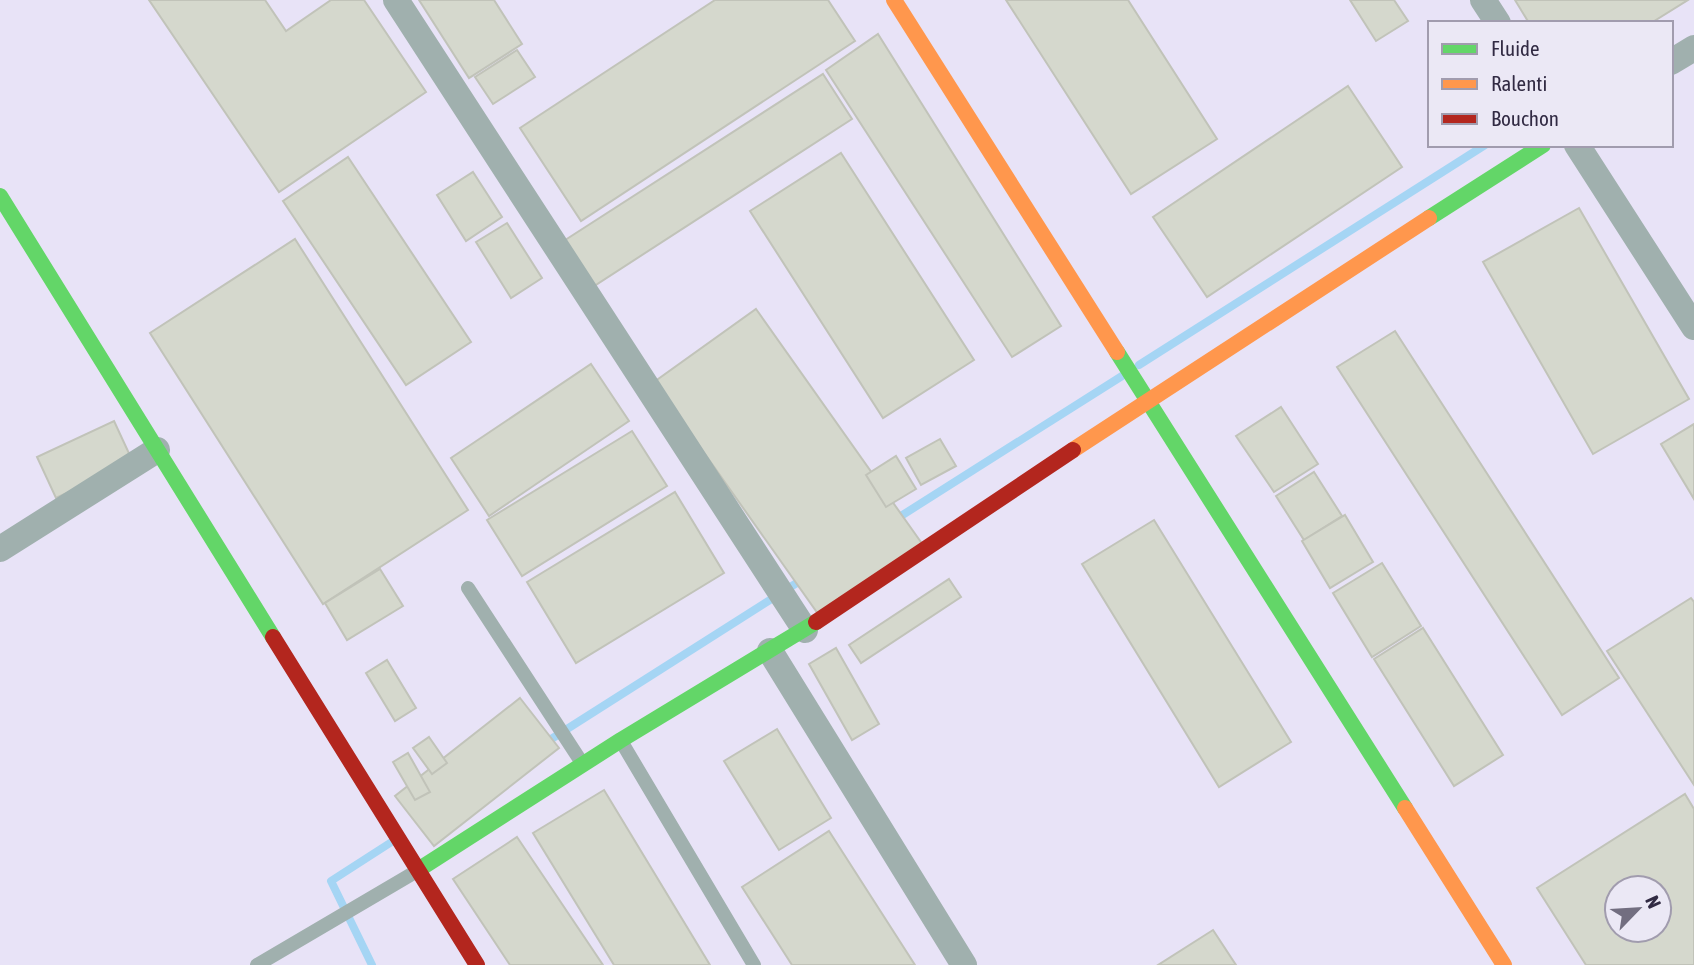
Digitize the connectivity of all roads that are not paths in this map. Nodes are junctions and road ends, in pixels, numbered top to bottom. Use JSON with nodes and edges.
{"nodes":[{"id":1,"x":396,"y":0,"type":"edge"},
{"id":2,"x":894,"y":0,"type":"edge"},
{"id":3,"x":1483,"y":0,"type":"edge"},
{"id":4,"x":1497,"y":21,"type":"edge"},
{"id":5,"x":1694,"y":48,"type":"edge"},
{"id":6,"x":1673,"y":61,"type":"edge"},
{"id":7,"x":1540,"y":147,"type":"edge"},
{"id":8,"x":1578,"y":147,"type":"edge"},
{"id":9,"x":0,"y":196,"type":"edge"},
{"id":10,"x":1694,"y":327,"type":"edge"},
{"id":11,"x":1147,"y":400,"type":"junction"},
{"id":12,"x":158,"y":450,"type":"junction"},
{"id":13,"x":0,"y":549,"type":"edge"},
{"id":14,"x":468,"y":588,"type":"dead end"},
{"id":15,"x":805,"y":630,"type":"junction"},
{"id":16,"x":770,"y":651,"type":"junction"},
{"id":17,"x":621,"y":740,"type":"junction"},
{"id":18,"x":583,"y":764,"type":"junction"},
{"id":19,"x":418,"y":870,"type":"junction"},
{"id":20,"x":257,"y":965,"type":"edge"},
{"id":21,"x":477,"y":965,"type":"edge"},
{"id":22,"x":754,"y":965,"type":"edge"},
{"id":23,"x":964,"y":965,"type":"edge"},
{"id":24,"x":1504,"y":965,"type":"edge"}],
"edges":[{"from":1,"to":15,"type":"street"},
{"from":2,"to":11,"type":"street"},
{"from":3,"to":4,"type":"street"},
{"from":5,"to":6,"type":"street"},
{"from":7,"to":11,"type":"street"},
{"from":8,"to":10,"type":"street"},
{"from":9,"to":12,"type":"street"},
{"from":11,"to":15,"type":"street"},
{"from":11,"to":24,"type":"street"},
{"from":12,"to":13,"type":"street"},
{"from":12,"to":19,"type":"street"},
{"from":14,"to":18,"type":"lane"},
{"from":15,"to":16,"type":"street"},
{"from":16,"to":17,"type":"street"},
{"from":16,"to":23,"type":"street"},
{"from":17,"to":18,"type":"street"},
{"from":17,"to":22,"type":"lane"},
{"from":18,"to":19,"type":"street"},
{"from":19,"to":20,"type":"lane"},
{"from":19,"to":21,"type":"street"}]}
